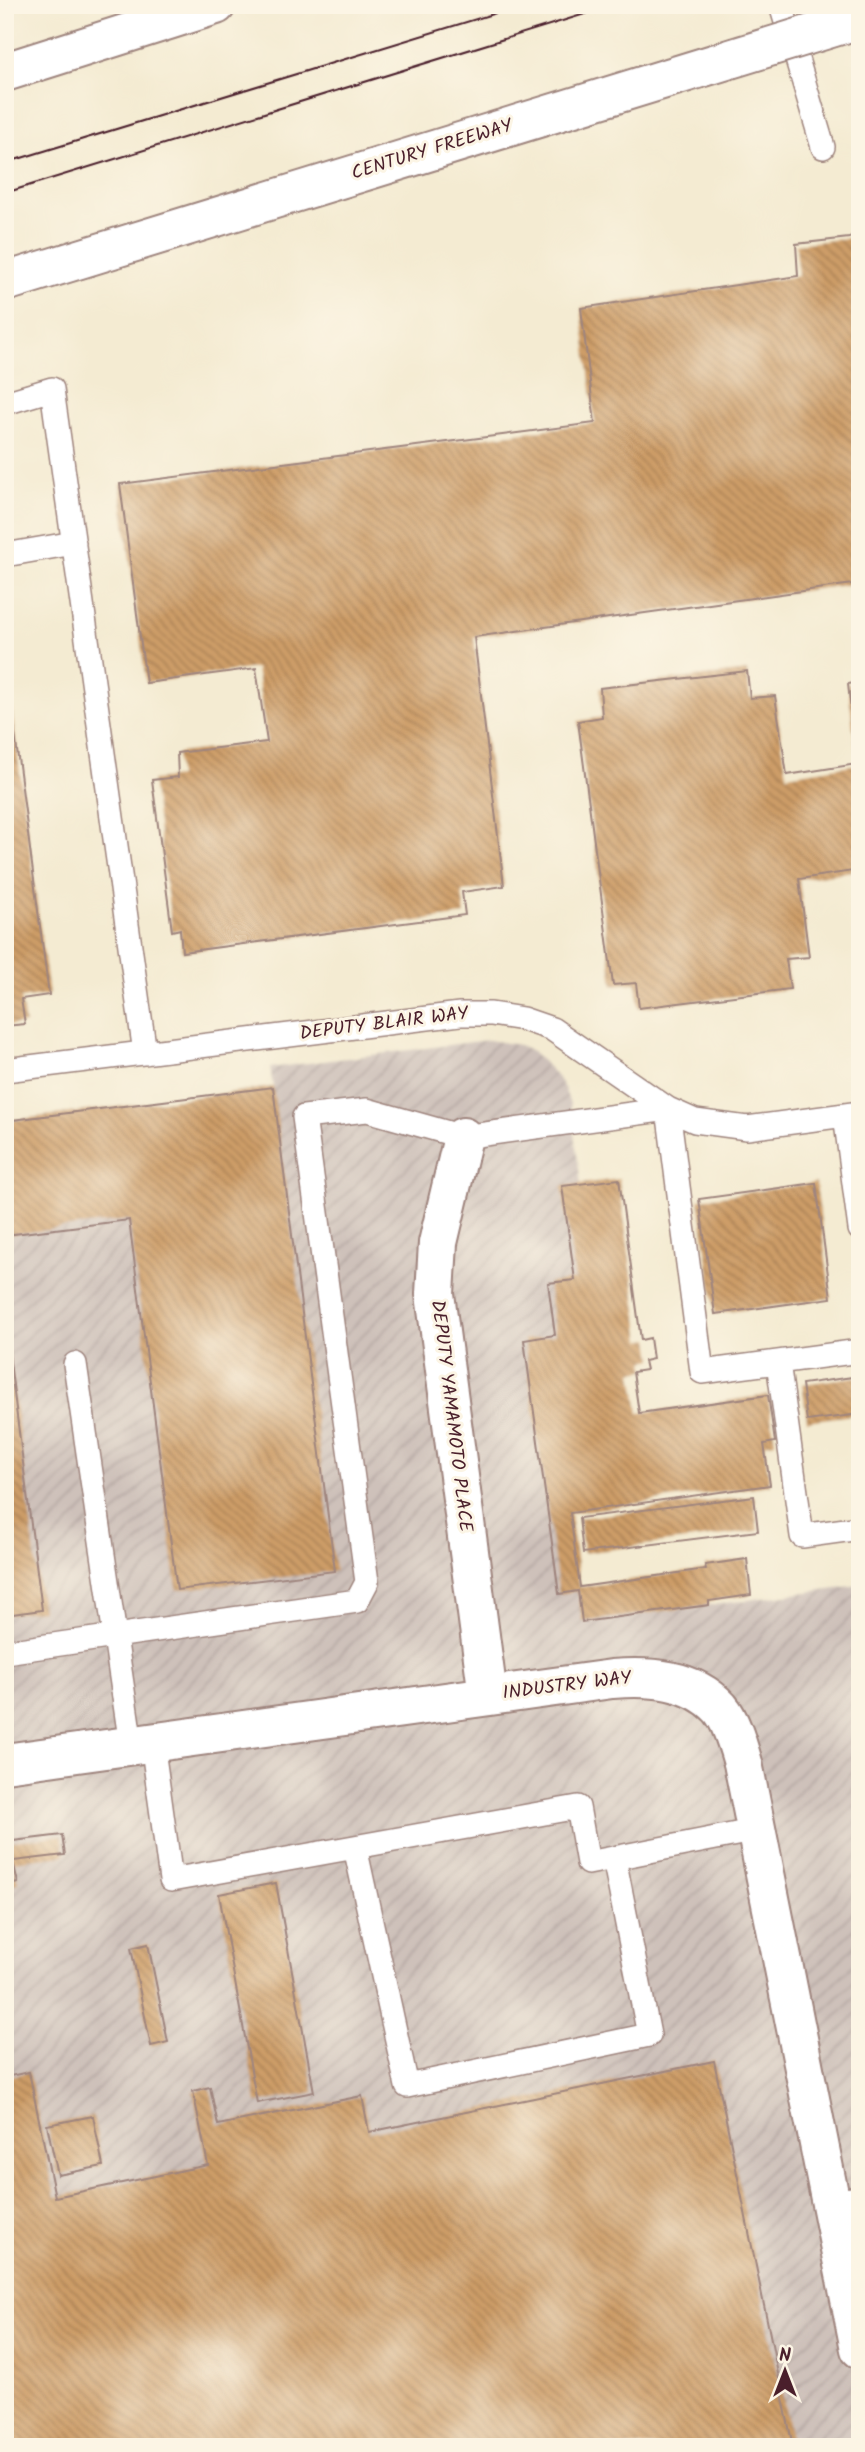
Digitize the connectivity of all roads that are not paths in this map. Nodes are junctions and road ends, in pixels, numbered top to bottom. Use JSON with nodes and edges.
{"nodes":[{"id":1,"x":216,"y":5,"type":"edge"},
{"id":2,"x":781,"y":5,"type":"edge"},
{"id":3,"x":860,"y":19,"type":"edge"},
{"id":4,"x":5,"y":72,"type":"edge"},
{"id":5,"x":823,"y":147,"type":"dead end"},
{"id":6,"x":5,"y":282,"type":"edge"},
{"id":7,"x":5,"y":403,"type":"edge"},
{"id":8,"x":74,"y":543,"type":"junction"},
{"id":9,"x":5,"y":555,"type":"edge"},
{"id":10,"x":145,"y":1053,"type":"junction"},
{"id":11,"x":5,"y":1070,"type":"edge"},
{"id":12,"x":668,"y":1109,"type":"junction"},
{"id":13,"x":852,"y":1114,"type":"edge"},
{"id":14,"x":463,"y":1137,"type":"junction"},
{"id":15,"x":860,"y":1229,"type":"edge"},
{"id":16,"x":860,"y":1351,"type":"edge"},
{"id":17,"x":778,"y":1362,"type":"junction"},
{"id":18,"x":75,"y":1364,"type":"dead end"},
{"id":19,"x":860,"y":1528,"type":"edge"},
{"id":20,"x":115,"y":1636,"type":"junction"},
{"id":21,"x":5,"y":1652,"type":"edge"},
{"id":22,"x":488,"y":1696,"type":"junction"},
{"id":23,"x":142,"y":1744,"type":"junction"},
{"id":24,"x":5,"y":1763,"type":"edge"},
{"id":25,"x":757,"y":1830,"type":"junction"},
{"id":26,"x":355,"y":1847,"type":"junction"},
{"id":27,"x":614,"y":1858,"type":"junction"},
{"id":28,"x":845,"y":2200,"type":"edge"},
{"id":29,"x":860,"y":2349,"type":"edge"}],
"edges":[{"from":1,"to":4,"type":"main road"},
{"from":2,"to":5,"type":"lane"},
{"from":3,"to":6,"type":"main road","name":"CENTURY FREEWAY","bridge":true},
{"from":7,"to":8,"type":"lane"},
{"from":8,"to":9,"type":"lane"},
{"from":8,"to":10,"type":"lane"},
{"from":10,"to":11,"type":"lane","name":"DEPUTY BLAIR WAY"},
{"from":10,"to":12,"type":"lane","name":"DEPUTY BLAIR WAY"},
{"from":12,"to":13,"type":"lane","name":"DEPUTY BLAIR WAY"},
{"from":12,"to":14,"type":"lane"},
{"from":12,"to":17,"type":"lane"},
{"from":13,"to":15,"type":"lane"},
{"from":14,"to":20,"type":"lane"},
{"from":14,"to":22,"type":"main road","name":"DEPUTY YAMAMOTO PLACE"},
{"from":16,"to":17,"type":"lane"},
{"from":17,"to":19,"type":"lane"},
{"from":18,"to":20,"type":"lane"},
{"from":20,"to":21,"type":"lane"},
{"from":20,"to":23,"type":"lane"},
{"from":22,"to":23,"type":"main road","name":"INDUSTRY WAY"},
{"from":22,"to":25,"type":"main road","name":"INDUSTRY WAY"},
{"from":23,"to":24,"type":"main road","name":"INDUSTRY WAY"},
{"from":23,"to":26,"type":"lane"},
{"from":25,"to":27,"type":"lane"},
{"from":25,"to":28,"type":"main road","name":"INDUSTRY WAY"},
{"from":26,"to":27,"type":"lane"},
{"from":26,"to":27,"type":"lane"},
{"from":28,"to":29,"type":"main road","name":"INDUSTRY WAY"}]}
